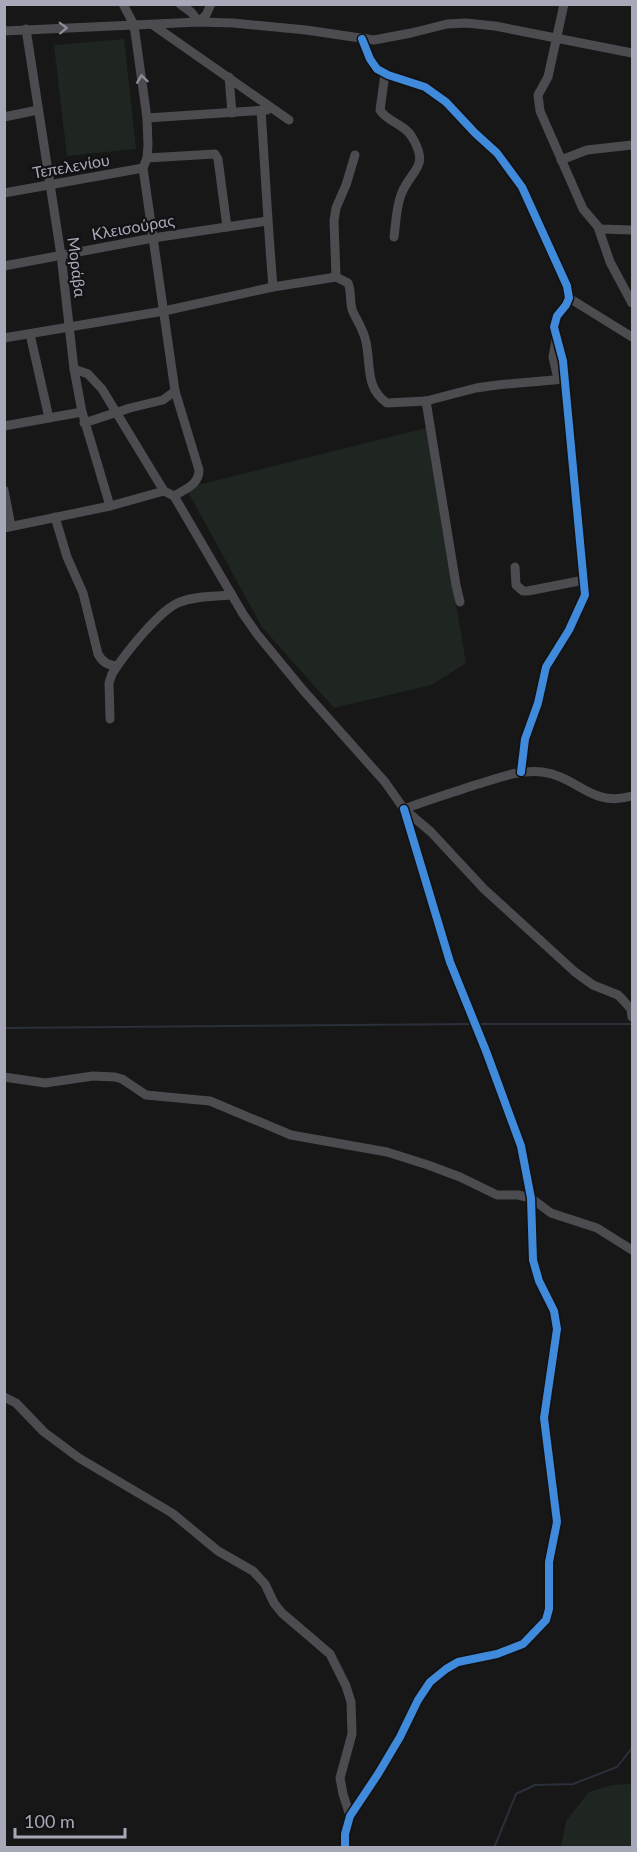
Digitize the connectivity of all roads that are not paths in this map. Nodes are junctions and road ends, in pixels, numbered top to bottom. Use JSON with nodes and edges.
{"nodes":[{"id":1,"x":123,"y":4,"type":"edge"},
{"id":2,"x":180,"y":4,"type":"edge"},
{"id":3,"x":211,"y":4,"type":"edge"},
{"id":4,"x":564,"y":4,"type":"edge"},
{"id":5,"x":199,"y":22,"type":"junction"},
{"id":6,"x":134,"y":25,"type":"junction"},
{"id":7,"x":153,"y":25,"type":"junction"},
{"id":8,"x":26,"y":29,"type":"junction"},
{"id":9,"x":4,"y":31,"type":"edge"},
{"id":10,"x":556,"y":38,"type":"junction"},
{"id":11,"x":362,"y":39,"type":"junction"},
{"id":12,"x":633,"y":53,"type":"edge"},
{"id":13,"x":385,"y":74,"type":"junction"},
{"id":14,"x":229,"y":77,"type":"junction"},
{"id":15,"x":274,"y":109,"type":"junction"},
{"id":16,"x":38,"y":110,"type":"junction"},
{"id":17,"x":261,"y":110,"type":"junction"},
{"id":18,"x":232,"y":113,"type":"junction"},
{"id":19,"x":4,"y":117,"type":"edge"},
{"id":20,"x":147,"y":118,"type":"junction"},
{"id":21,"x":289,"y":120,"type":"dead end"},
{"id":22,"x":633,"y":145,"type":"edge"},
{"id":23,"x":355,"y":155,"type":"dead end"},
{"id":24,"x":147,"y":158,"type":"junction"},
{"id":25,"x":561,"y":160,"type":"junction"},
{"id":26,"x":143,"y":168,"type":"junction"},
{"id":27,"x":50,"y":185,"type":"junction"},
{"id":28,"x":4,"y":193,"type":"edge"},
{"id":29,"x":267,"y":221,"type":"junction"},
{"id":30,"x":228,"y":227,"type":"junction"},
{"id":31,"x":598,"y":227,"type":"junction"},
{"id":32,"x":633,"y":230,"type":"edge"},
{"id":33,"x":153,"y":237,"type":"junction"},
{"id":34,"x":394,"y":237,"type":"dead end"},
{"id":35,"x":61,"y":255,"type":"junction"},
{"id":36,"x":4,"y":266,"type":"edge"},
{"id":37,"x":336,"y":277,"type":"junction"},
{"id":38,"x":273,"y":287,"type":"junction"},
{"id":39,"x":569,"y":298,"type":"junction"},
{"id":40,"x":633,"y":303,"type":"edge"},
{"id":41,"x":164,"y":311,"type":"junction"},
{"id":42,"x":70,"y":328,"type":"junction"},
{"id":43,"x":30,"y":334,"type":"junction"},
{"id":44,"x":633,"y":337,"type":"edge"},
{"id":45,"x":4,"y":338,"type":"edge"},
{"id":46,"x":74,"y":369,"type":"junction"},
{"id":47,"x":561,"y":379,"type":"junction"},
{"id":48,"x":175,"y":391,"type":"junction"},
{"id":49,"x":426,"y":401,"type":"junction"},
{"id":50,"x":82,"y":412,"type":"junction"},
{"id":51,"x":117,"y":412,"type":"junction"},
{"id":52,"x":49,"y":418,"type":"junction"},
{"id":53,"x":84,"y":423,"type":"junction"},
{"id":54,"x":4,"y":426,"type":"edge"},
{"id":55,"x":4,"y":490,"type":"edge"},
{"id":56,"x":164,"y":491,"type":"junction"},
{"id":57,"x":174,"y":496,"type":"junction"},
{"id":58,"x":110,"y":506,"type":"junction"},
{"id":59,"x":56,"y":517,"type":"junction"},
{"id":60,"x":8,"y":527,"type":"edge"},
{"id":61,"x":515,"y":567,"type":"dead end"},
{"id":62,"x":584,"y":580,"type":"junction"},
{"id":63,"x":232,"y":595,"type":"junction"},
{"id":64,"x":460,"y":602,"type":"dead end"},
{"id":65,"x":117,"y":666,"type":"junction"},
{"id":66,"x":110,"y":719,"type":"dead end"},
{"id":67,"x":521,"y":772,"type":"junction"},
{"id":68,"x":633,"y":796,"type":"edge"},
{"id":69,"x":404,"y":809,"type":"junction"},
{"id":70,"x":633,"y":1017,"type":"edge"},
{"id":71,"x":4,"y":1077,"type":"edge"},
{"id":72,"x":531,"y":1198,"type":"junction"},
{"id":73,"x":633,"y":1250,"type":"edge"},
{"id":74,"x":4,"y":1397,"type":"edge"},
{"id":75,"x":350,"y":1816,"type":"junction"},
{"id":76,"x":345,"y":1848,"type":"edge"}],
"edges":[{"from":1,"to":6,"type":"street"},
{"from":2,"to":5,"type":"street"},
{"from":3,"to":5,"type":"street"},
{"from":4,"to":10,"type":"street"},
{"from":5,"to":7,"type":"street"},
{"from":5,"to":11,"type":"street"},
{"from":6,"to":7,"type":"street"},
{"from":8,"to":6,"type":"street","one_way":true},
{"from":20,"to":6,"type":"street","one_way":true},
{"from":7,"to":14,"type":"street"},
{"from":8,"to":9,"type":"street"},
{"from":8,"to":16,"type":"street","name":"Μοράβα"},
{"from":10,"to":11,"type":"street"},
{"from":10,"to":12,"type":"street"},
{"from":10,"to":25,"type":"street"},
{"from":11,"to":13,"type":"street"},
{"from":13,"to":34,"type":"street"},
{"from":13,"to":39,"type":"street"},
{"from":14,"to":15,"type":"street"},
{"from":14,"to":18,"type":"street"},
{"from":15,"to":17,"type":"street"},
{"from":15,"to":21,"type":"street"},
{"from":16,"to":19,"type":"street"},
{"from":16,"to":27,"type":"street","name":"Μοράβα"},
{"from":17,"to":18,"type":"street"},
{"from":17,"to":29,"type":"street"},
{"from":18,"to":20,"type":"street"},
{"from":20,"to":24,"type":"street"},
{"from":22,"to":25,"type":"street"},
{"from":23,"to":37,"type":"street"},
{"from":24,"to":26,"type":"street"},
{"from":24,"to":30,"type":"street"},
{"from":25,"to":31,"type":"street"},
{"from":26,"to":27,"type":"street","name":"Τεπελενίου"},
{"from":26,"to":33,"type":"street"},
{"from":27,"to":28,"type":"street","name":"Τεπελενίου"},
{"from":27,"to":35,"type":"street","name":"Μοράβα"},
{"from":29,"to":30,"type":"street","name":"Κλεισούρας"},
{"from":29,"to":38,"type":"street"},
{"from":30,"to":33,"type":"street","name":"Κλεισούρας"},
{"from":31,"to":32,"type":"street"},
{"from":31,"to":40,"type":"street"},
{"from":33,"to":35,"type":"street","name":"Κλεισούρας"},
{"from":33,"to":41,"type":"street"},
{"from":35,"to":36,"type":"street","name":"Κλεισούρας"},
{"from":35,"to":42,"type":"street","name":"Μοράβα"},
{"from":37,"to":38,"type":"street"},
{"from":37,"to":49,"type":"street"},
{"from":38,"to":41,"type":"street"},
{"from":39,"to":44,"type":"street"},
{"from":39,"to":47,"type":"street"},
{"from":41,"to":42,"type":"street"},
{"from":41,"to":48,"type":"street"},
{"from":42,"to":43,"type":"street"},
{"from":42,"to":46,"type":"street","name":"Μοράβα"},
{"from":43,"to":45,"type":"street"},
{"from":43,"to":52,"type":"street"},
{"from":46,"to":50,"type":"street","name":"Μοράβα"},
{"from":46,"to":51,"type":"street"},
{"from":47,"to":49,"type":"street"},
{"from":47,"to":62,"type":"street"},
{"from":48,"to":51,"type":"street"},
{"from":48,"to":57,"type":"street"},
{"from":49,"to":64,"type":"street"},
{"from":50,"to":52,"type":"street"},
{"from":50,"to":53,"type":"street","name":"Μοράβα"},
{"from":51,"to":53,"type":"street"},
{"from":51,"to":56,"type":"street"},
{"from":52,"to":54,"type":"street"},
{"from":53,"to":58,"type":"street","name":"Μοράβα"},
{"from":55,"to":60,"type":"street"},
{"from":56,"to":57,"type":"street"},
{"from":56,"to":58,"type":"street"},
{"from":57,"to":63,"type":"street"},
{"from":58,"to":59,"type":"street"},
{"from":59,"to":60,"type":"street"},
{"from":59,"to":65,"type":"street"},
{"from":61,"to":62,"type":"street"},
{"from":62,"to":67,"type":"street"},
{"from":63,"to":65,"type":"street"},
{"from":63,"to":69,"type":"street"},
{"from":65,"to":66,"type":"street"},
{"from":67,"to":68,"type":"street"},
{"from":67,"to":69,"type":"street"},
{"from":69,"to":70,"type":"street"},
{"from":69,"to":72,"type":"street"},
{"from":71,"to":72,"type":"street"},
{"from":72,"to":73,"type":"street"},
{"from":72,"to":75,"type":"street"},
{"from":74,"to":75,"type":"street"},
{"from":75,"to":76,"type":"street"}]}
